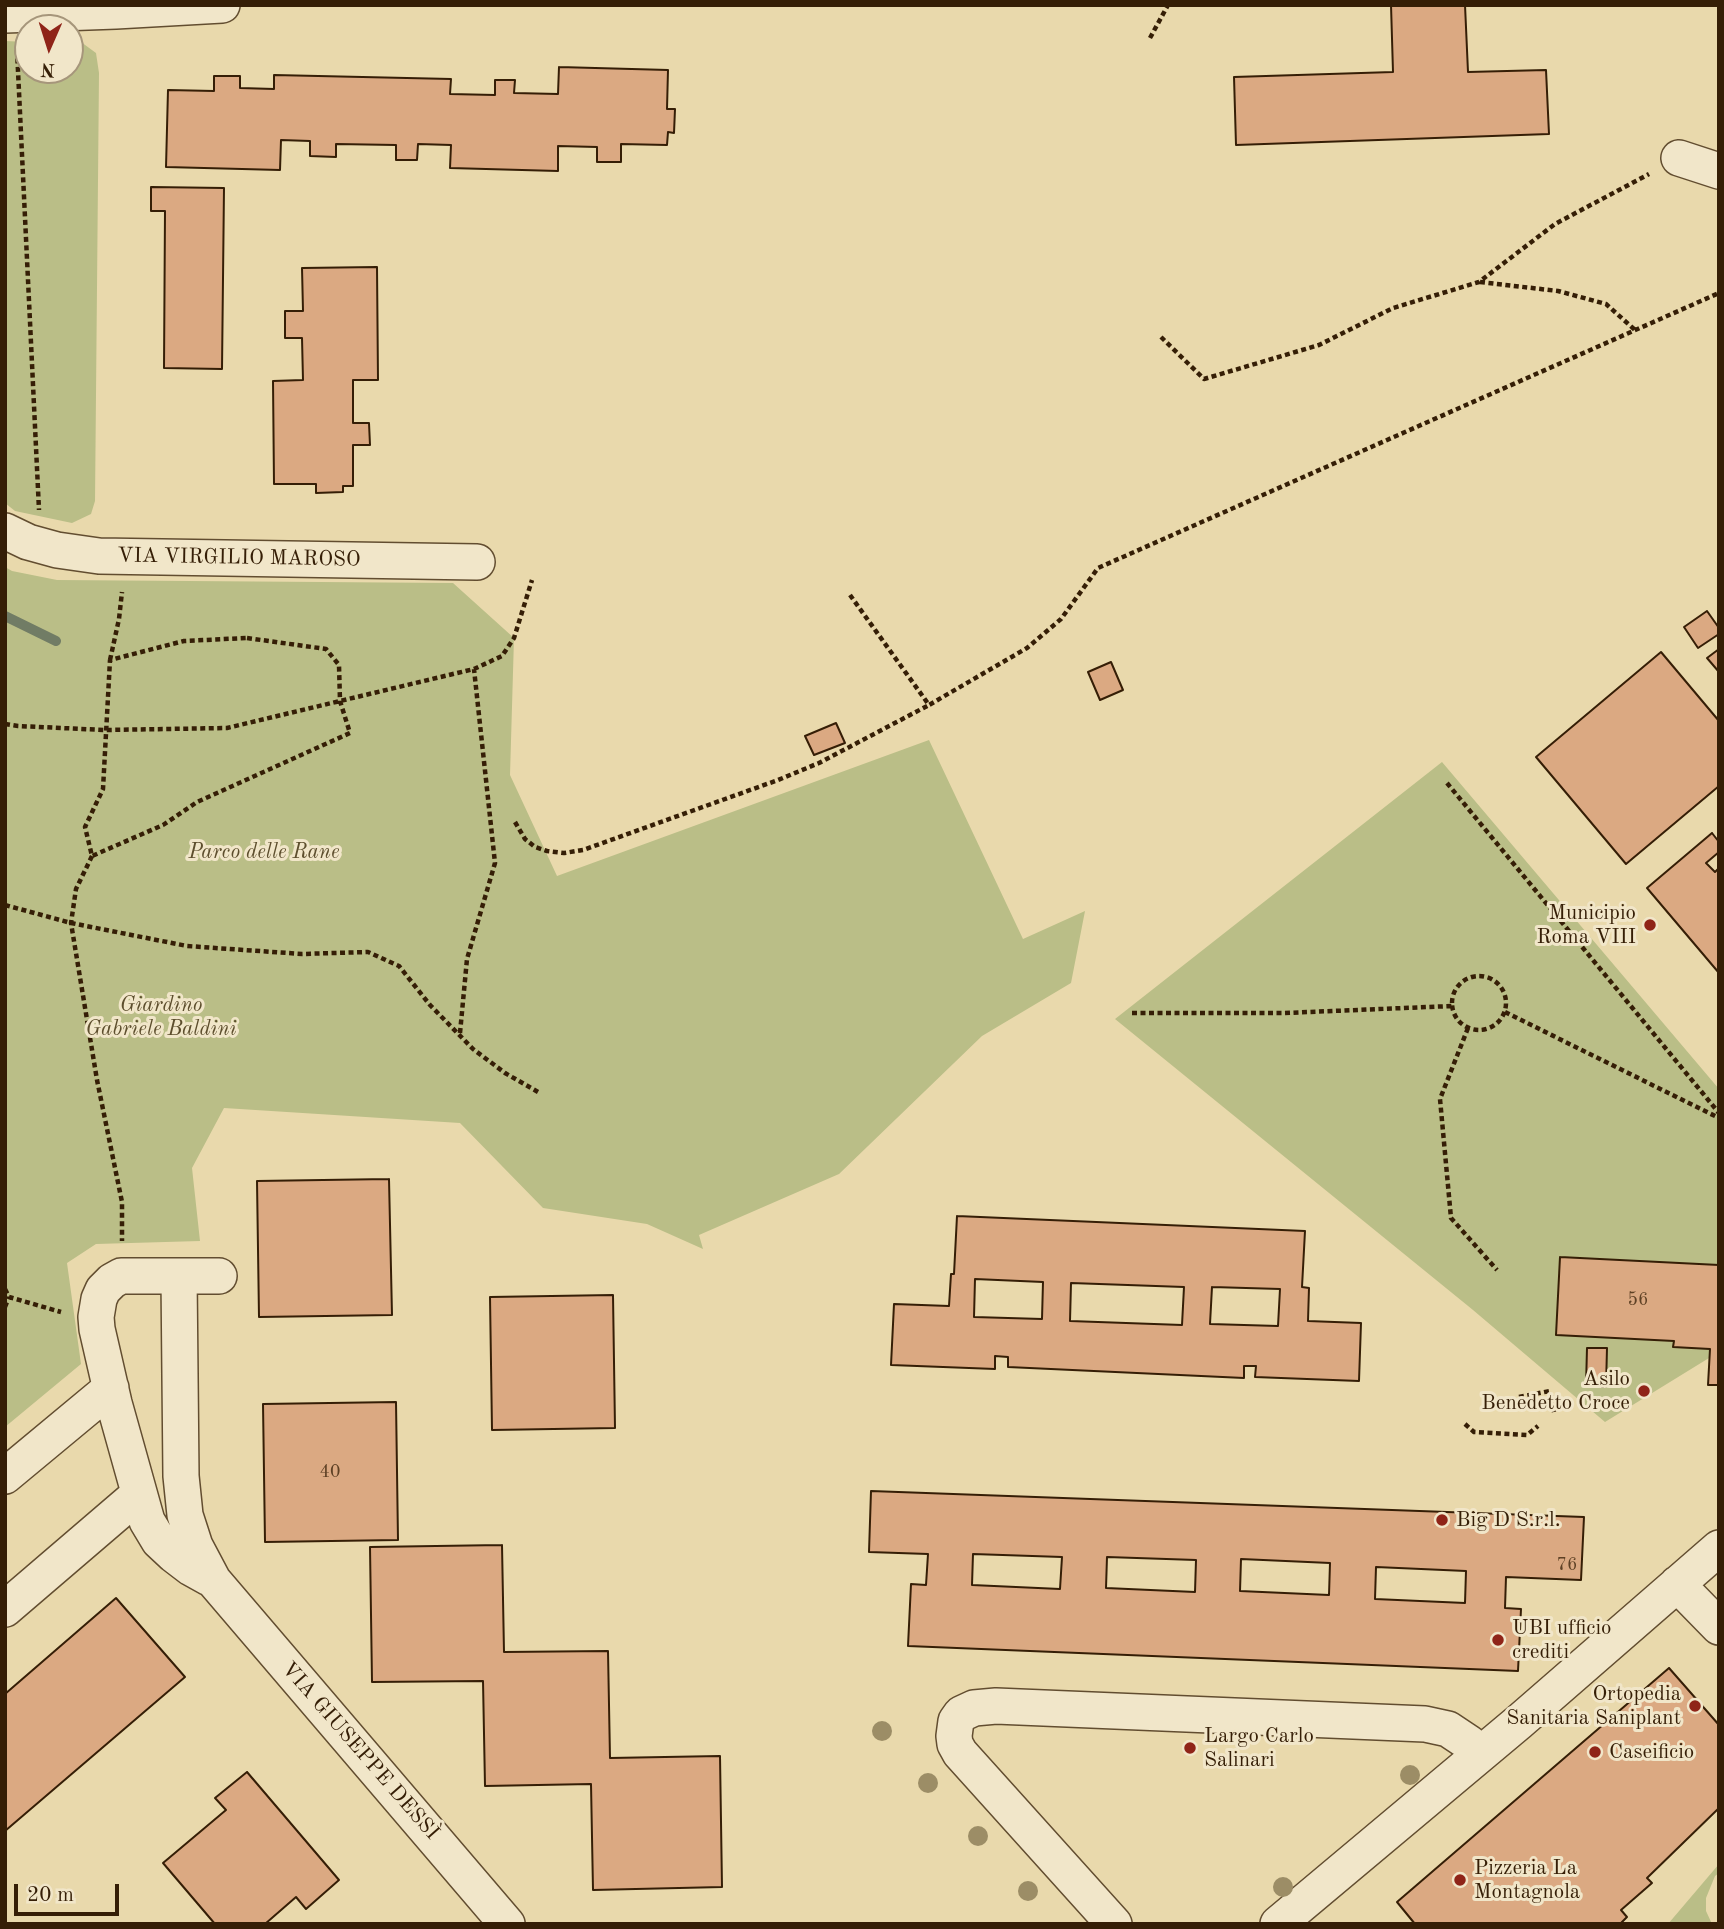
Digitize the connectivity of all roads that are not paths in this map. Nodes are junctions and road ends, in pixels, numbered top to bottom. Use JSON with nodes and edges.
{"nodes":[{"id":1,"x":222,"y":5,"type":"edge"},
{"id":2,"x":10,"y":14,"type":"edge"},
{"id":3,"x":1679,"y":158,"type":"road end"},
{"id":4,"x":1719,"y":171,"type":"edge"},
{"id":5,"x":5,"y":531,"type":"edge"},
{"id":6,"x":477,"y":562,"type":"dead end"},
{"id":7,"x":179,"y":1276,"type":"junction"},
{"id":8,"x":219,"y":1276,"type":"dead end"},
{"id":9,"x":111,"y":1388,"type":"junction"},
{"id":10,"x":5,"y":1476,"type":"edge"},
{"id":11,"x":138,"y":1495,"type":"junction"},
{"id":12,"x":1719,"y":1548,"type":"edge"},
{"id":13,"x":213,"y":1580,"type":"junction"},
{"id":14,"x":1677,"y":1584,"type":"junction"},
{"id":15,"x":5,"y":1609,"type":"edge"},
{"id":16,"x":1719,"y":1627,"type":"edge"},
{"id":17,"x":1479,"y":1755,"type":"junction"},
{"id":18,"x":507,"y":1924,"type":"edge"},
{"id":19,"x":1114,"y":1924,"type":"edge"},
{"id":20,"x":1278,"y":1924,"type":"edge"}],
"edges":[{"from":1,"to":2,"type":"street"},
{"from":3,"to":4,"type":"street"},
{"from":5,"to":6,"type":"street","name":"VIA VIRGILIO MAROSO"},
{"from":7,"to":8,"type":"street"},
{"from":7,"to":9,"type":"street","name":"VIA GIUSEPPE DESSÌ"},
{"from":7,"to":13,"type":"street","name":"VIA GIUSEPPE DESSÌ"},
{"from":9,"to":10,"type":"street"},
{"from":9,"to":11,"type":"street","name":"VIA GIUSEPPE DESSÌ"},
{"from":11,"to":13,"type":"street","name":"VIA GIUSEPPE DESSÌ"},
{"from":11,"to":15,"type":"street"},
{"from":12,"to":14,"type":"street"},
{"from":13,"to":18,"type":"street","name":"VIA GIUSEPPE DESSÌ"},
{"from":14,"to":16,"type":"street"},
{"from":14,"to":17,"type":"street"},
{"from":17,"to":19,"type":"street"},
{"from":17,"to":20,"type":"street"}]}
